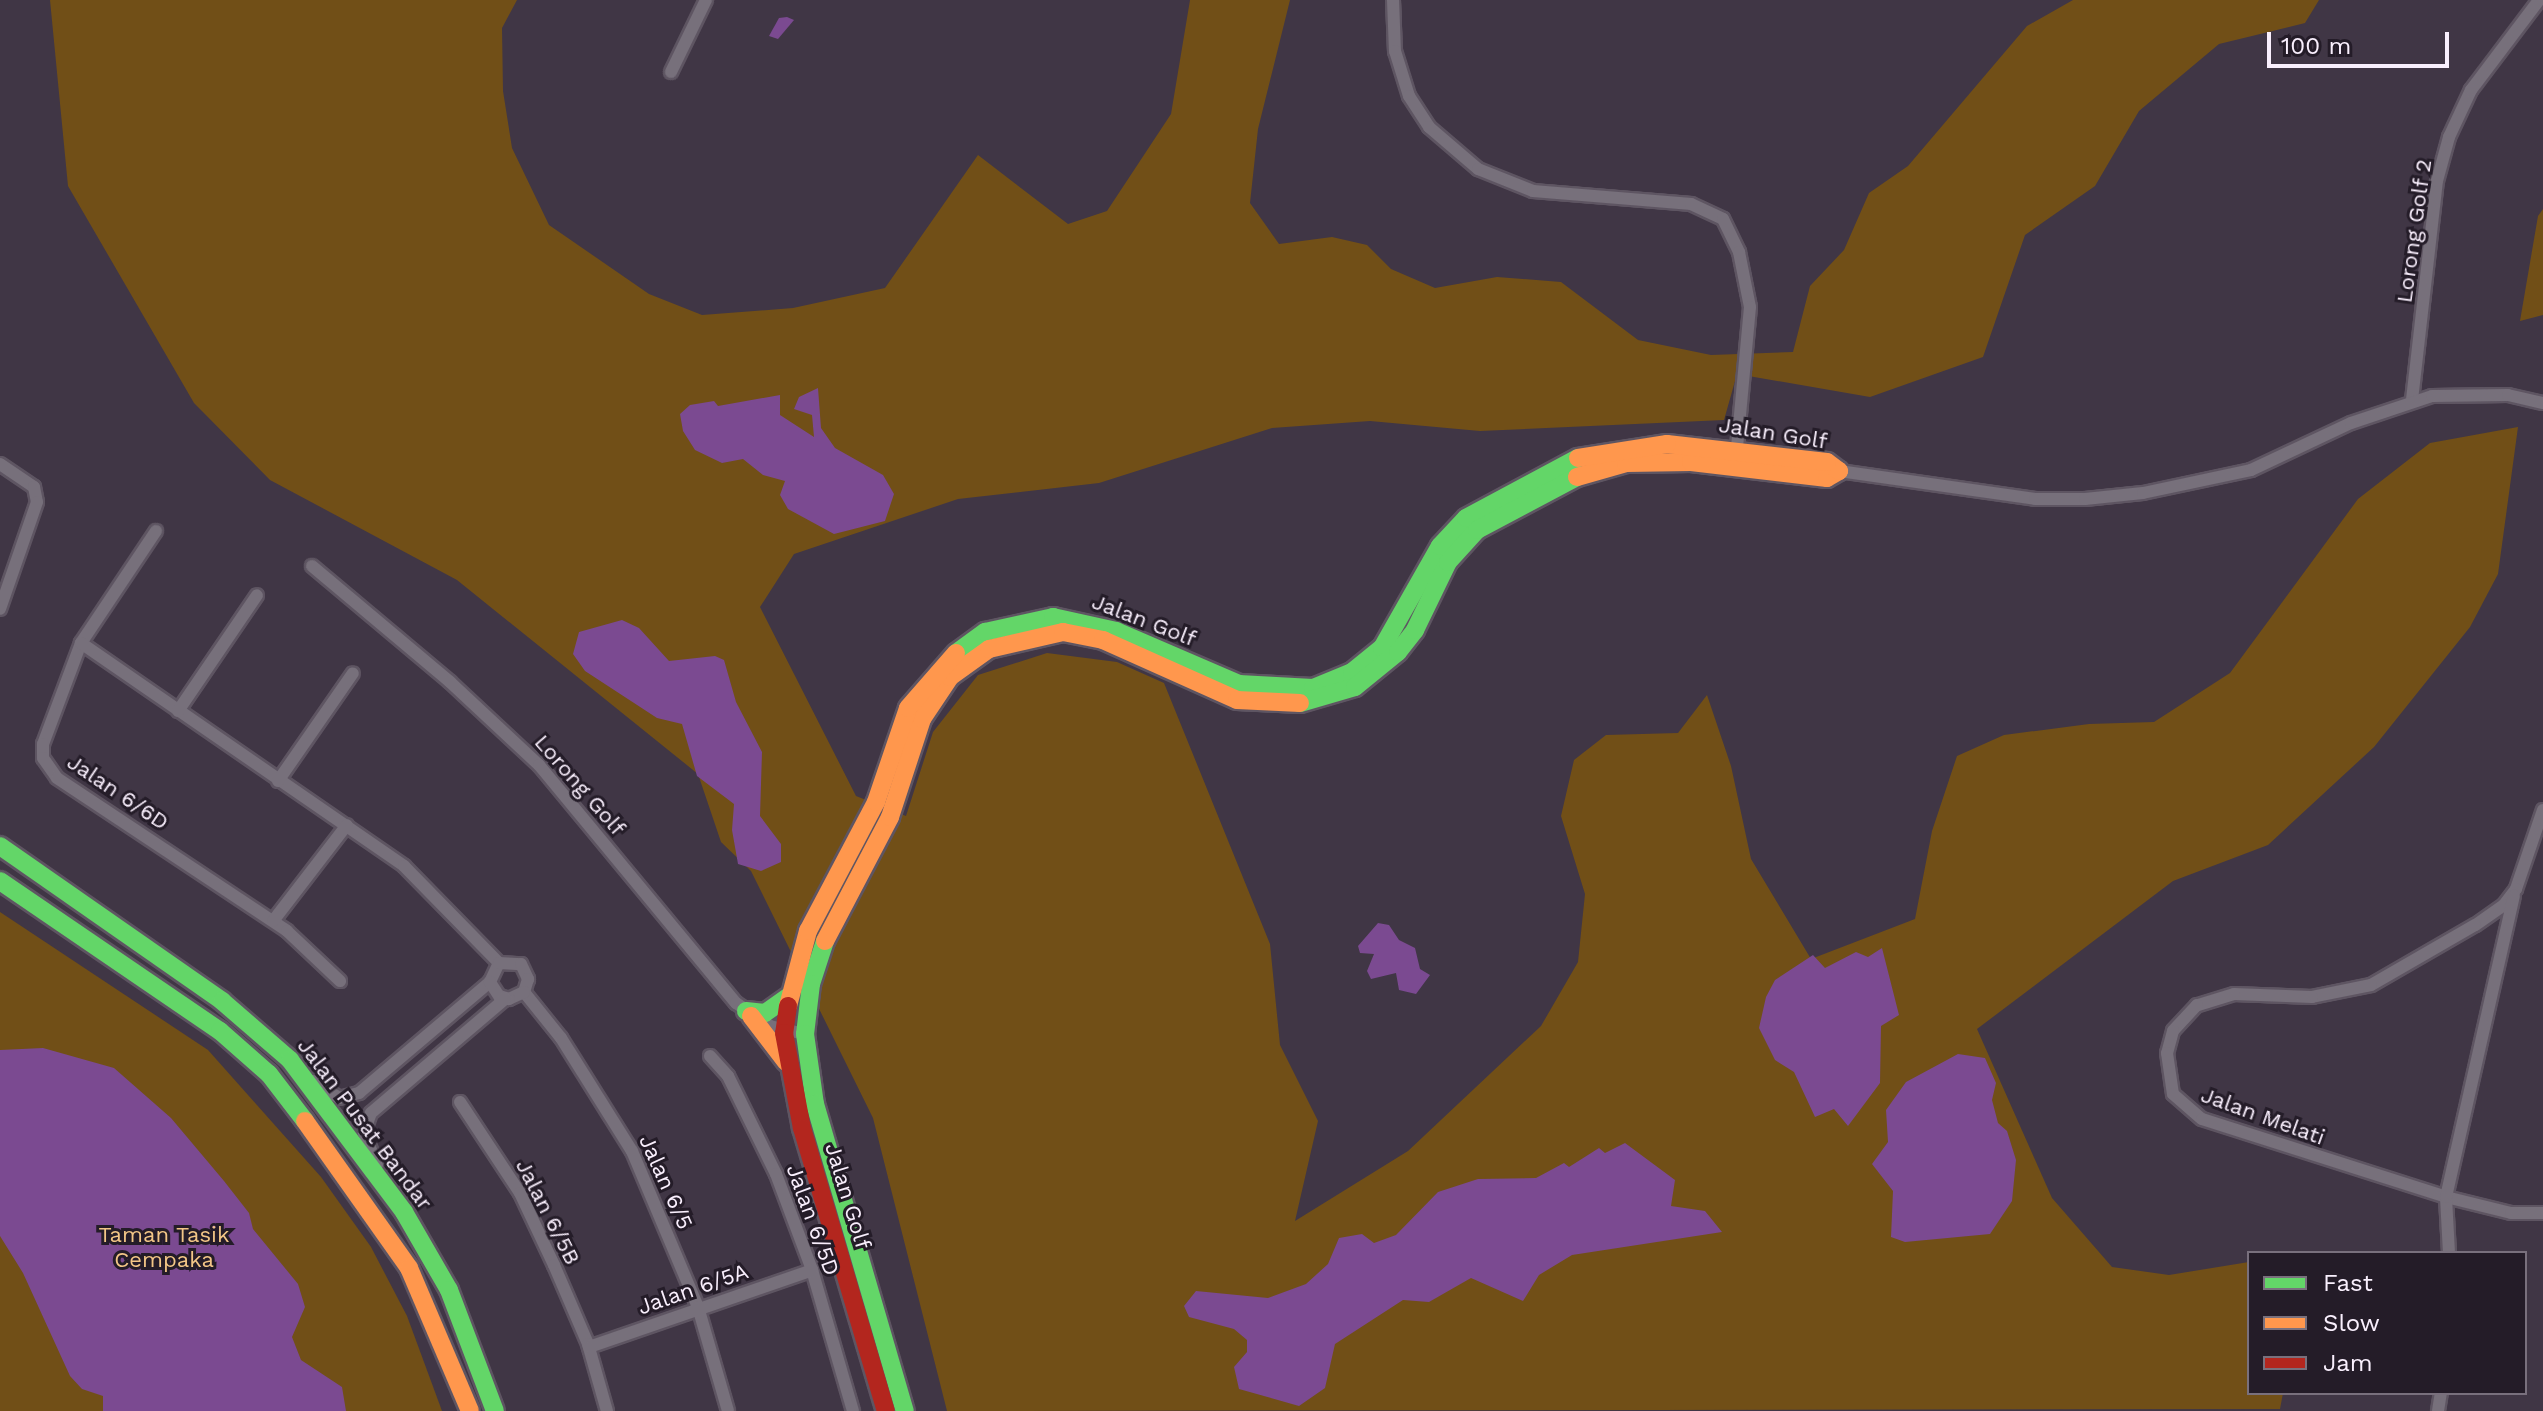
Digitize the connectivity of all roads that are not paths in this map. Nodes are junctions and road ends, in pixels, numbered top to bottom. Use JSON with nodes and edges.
{"nodes":[{"id":1,"x":706,"y":0,"type":"edge"},
{"id":2,"x":1393,"y":0,"type":"edge"},
{"id":3,"x":2539,"y":0,"type":"edge"},
{"id":4,"x":671,"y":72,"type":"dead end"},
{"id":5,"x":2412,"y":400,"type":"junction"},
{"id":6,"x":2543,"y":403,"type":"edge"},
{"id":7,"x":1626,"y":455,"type":"junction"},
{"id":8,"x":1736,"y":457,"type":"junction"},
{"id":9,"x":0,"y":464,"type":"edge"},
{"id":10,"x":1839,"y":471,"type":"joint"},
{"id":11,"x":156,"y":531,"type":"dead end"},
{"id":12,"x":312,"y":566,"type":"dead end"},
{"id":13,"x":257,"y":595,"type":"dead end"},
{"id":14,"x":0,"y":609,"type":"edge"},
{"id":15,"x":81,"y":643,"type":"junction"},
{"id":16,"x":353,"y":673,"type":"dead end"},
{"id":17,"x":178,"y":711,"type":"junction"},
{"id":18,"x":278,"y":781,"type":"junction"},
{"id":19,"x":2543,"y":810,"type":"edge"},
{"id":20,"x":347,"y":825,"type":"junction"},
{"id":21,"x":0,"y":846,"type":"edge"},
{"id":22,"x":0,"y":881,"type":"edge"},
{"id":23,"x":2516,"y":889,"type":"junction"},
{"id":24,"x":273,"y":921,"type":"junction"},
{"id":25,"x":499,"y":963,"type":"junction"},
{"id":26,"x":340,"y":981,"type":"dead end"},
{"id":27,"x":490,"y":982,"type":"junction"},
{"id":28,"x":524,"y":992,"type":"junction"},
{"id":29,"x":788,"y":997,"type":"junction"},
{"id":30,"x":506,"y":998,"type":"junction"},
{"id":31,"x":749,"y":1014,"type":"junction"},
{"id":32,"x":784,"y":1033,"type":"junction"},
{"id":33,"x":805,"y":1034,"type":"junction"},
{"id":34,"x":710,"y":1056,"type":"dead end"},
{"id":35,"x":290,"y":1060,"type":"junction"},
{"id":36,"x":787,"y":1064,"type":"junction"},
{"id":37,"x":460,"y":1102,"type":"dead end"},
{"id":38,"x":2446,"y":1197,"type":"junction"},
{"id":39,"x":404,"y":1212,"type":"junction"},
{"id":40,"x":2543,"y":1213,"type":"edge"},
{"id":41,"x":2449,"y":1251,"type":"edge"},
{"id":42,"x":812,"y":1270,"type":"junction"},
{"id":43,"x":698,"y":1307,"type":"junction"},
{"id":44,"x":589,"y":1347,"type":"junction"},
{"id":45,"x":470,"y":1411,"type":"edge"},
{"id":46,"x":495,"y":1411,"type":"edge"},
{"id":47,"x":607,"y":1411,"type":"edge"},
{"id":48,"x":728,"y":1411,"type":"edge"},
{"id":49,"x":853,"y":1411,"type":"edge"},
{"id":50,"x":886,"y":1411,"type":"edge"},
{"id":51,"x":905,"y":1411,"type":"edge"}],
"edges":[{"from":1,"to":4,"type":"street"},
{"from":2,"to":8,"type":"street"},
{"from":3,"to":5,"type":"street","name":"Lorong Golf 2"},
{"from":5,"to":6,"type":"street","name":"Jalan Golf"},
{"from":5,"to":10,"type":"street","name":"Jalan Golf"},
{"from":7,"to":8,"type":"street","name":"Jalan Golf"},
{"from":7,"to":29,"type":"street","name":"Jalan Golf"},
{"from":7,"to":33,"type":"street","name":"Jalan Golf"},
{"from":8,"to":10,"type":"street","name":"Jalan Golf"},
{"from":9,"to":14,"type":"street"},
{"from":11,"to":15,"type":"street","name":"Jalan 6/6D"},
{"from":12,"to":31,"type":"street","name":"Lorong Golf"},
{"from":13,"to":17,"type":"street"},
{"from":15,"to":17,"type":"street"},
{"from":15,"to":24,"type":"street","name":"Jalan 6/6D"},
{"from":16,"to":18,"type":"street"},
{"from":17,"to":18,"type":"street"},
{"from":18,"to":20,"type":"street"},
{"from":19,"to":23,"type":"street","name":"Jalan Melati"},
{"from":20,"to":24,"type":"street"},
{"from":20,"to":25,"type":"street"},
{"from":21,"to":35,"type":"street","name":"Jalan Pusat Bandar"},
{"from":22,"to":45,"type":"street","name":"Jalan Pusat Bandar"},
{"from":23,"to":38,"type":"street"},
{"from":23,"to":38,"type":"street","name":"Jalan Melati"},
{"from":24,"to":26,"type":"street","name":"Jalan 6/6D"},
{"from":25,"to":27,"type":"street"},
{"from":25,"to":28,"type":"street"},
{"from":27,"to":30,"type":"street"},
{"from":27,"to":35,"type":"street"},
{"from":28,"to":30,"type":"street"},
{"from":28,"to":43,"type":"street","name":"Jalan 6/5"},
{"from":29,"to":31,"type":"street"},
{"from":29,"to":32,"type":"street","name":"Jalan Golf"},
{"from":30,"to":39,"type":"street"},
{"from":31,"to":32,"type":"street","name":"Lorong Golf"},
{"from":31,"to":36,"type":"street"},
{"from":32,"to":33,"type":"street","name":"Lorong Golf"},
{"from":32,"to":36,"type":"street","name":"Jalan Golf"},
{"from":33,"to":51,"type":"street","name":"Jalan Golf"},
{"from":34,"to":42,"type":"street","name":"Jalan 6/5D"},
{"from":35,"to":39,"type":"street","name":"Jalan Pusat Bandar"},
{"from":36,"to":50,"type":"street","name":"Jalan Golf"},
{"from":37,"to":44,"type":"street","name":"Jalan 6/5B"},
{"from":38,"to":40,"type":"street","name":"Jalan Melati"},
{"from":38,"to":41,"type":"street"},
{"from":39,"to":46,"type":"street","name":"Jalan Pusat Bandar"},
{"from":42,"to":43,"type":"street","name":"Jalan 6/5A"},
{"from":42,"to":49,"type":"street","name":"Jalan 6/5D"},
{"from":43,"to":44,"type":"street","name":"Jalan 6/5A"},
{"from":43,"to":48,"type":"street","name":"Jalan 6/5"},
{"from":44,"to":47,"type":"street","name":"Jalan 6/5B"}]}
